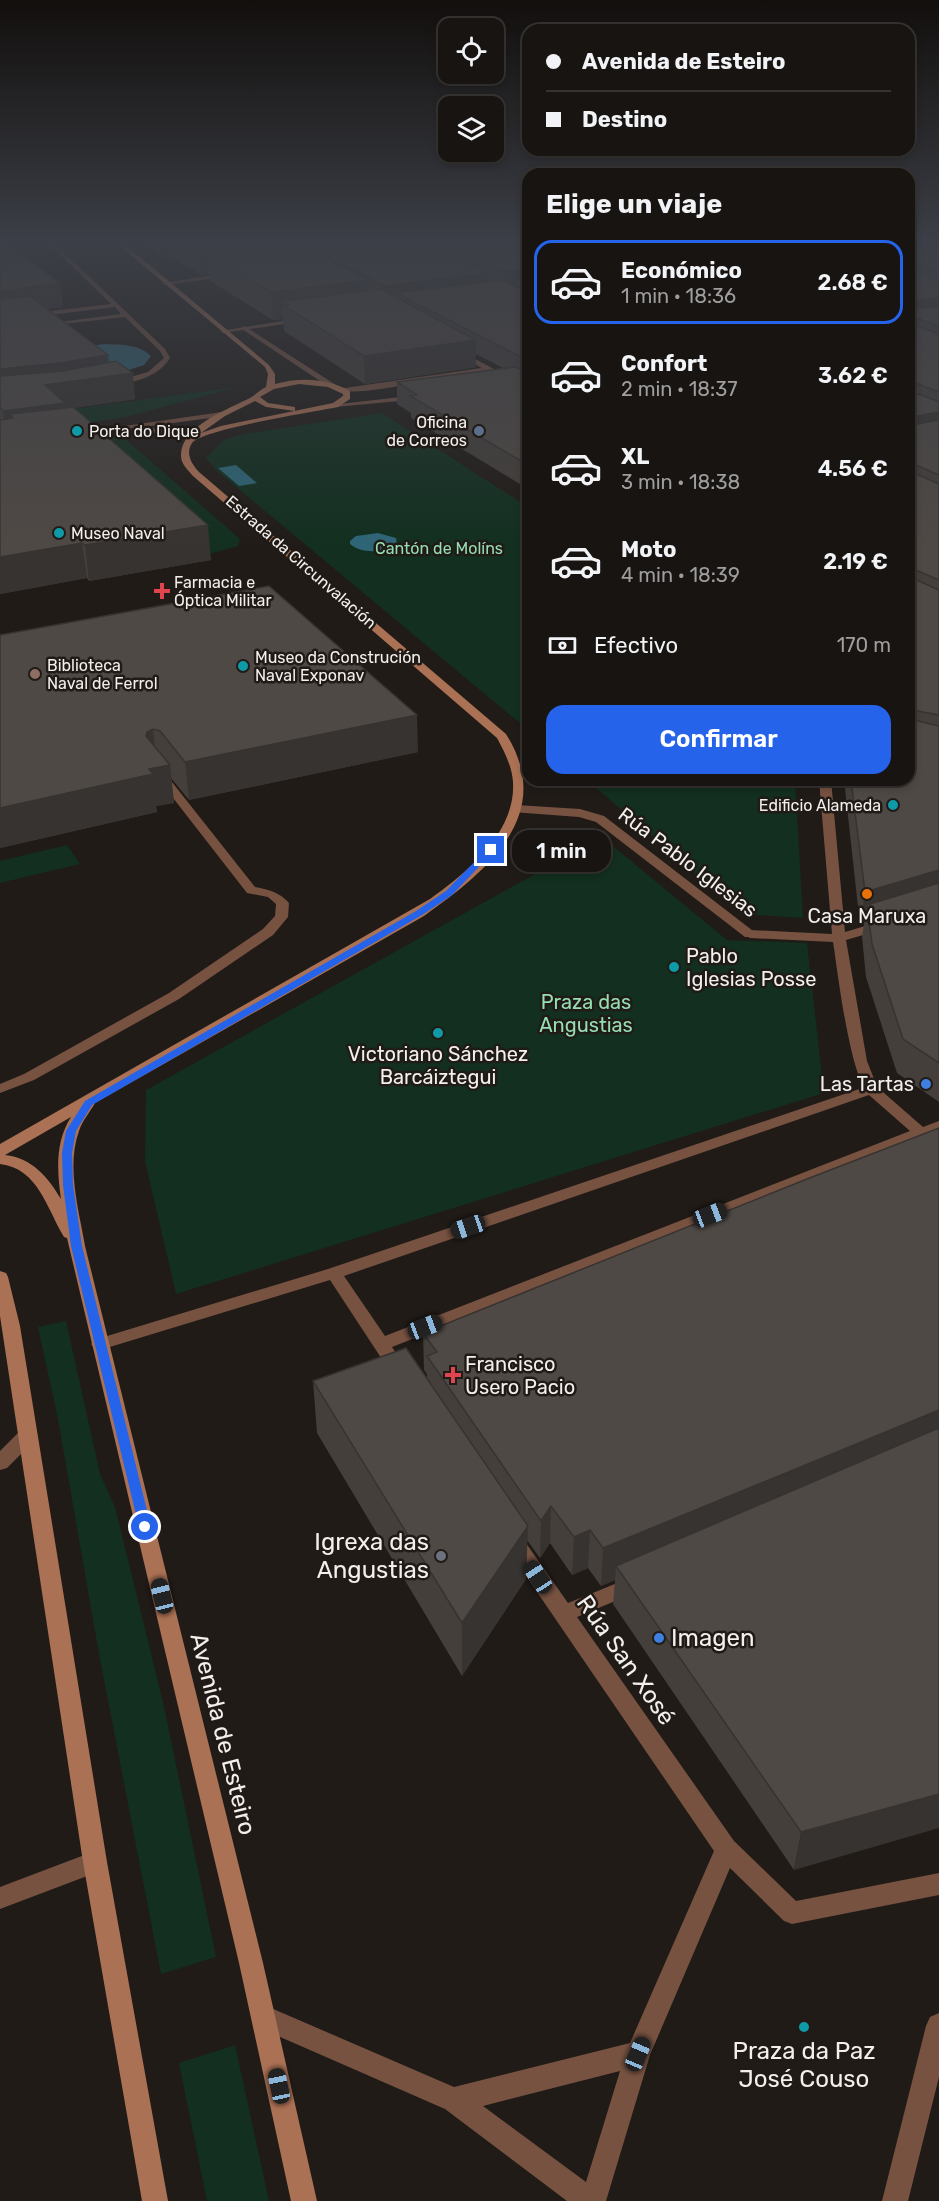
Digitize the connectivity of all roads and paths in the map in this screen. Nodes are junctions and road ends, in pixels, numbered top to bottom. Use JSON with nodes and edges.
{"nodes":[{"id":1,"x":158,"y":345,"type":"edge"},
{"id":2,"x":240,"y":345,"type":"edge"},
{"id":3,"x":269,"y":345,"type":"edge"},
{"id":4,"x":455,"y":350,"type":"edge"},
{"id":5,"x":267,"y":366,"type":"junction"},
{"id":6,"x":490,"y":369,"type":"junction"},
{"id":7,"x":280,"y":372,"type":"dead end"},
{"id":8,"x":290,"y":375,"type":"dead end"},
{"id":9,"x":315,"y":383,"type":"junction"},
{"id":10,"x":522,"y":383,"type":"edge"},
{"id":11,"x":106,"y":384,"type":"edge"},
{"id":12,"x":516,"y":384,"type":"junction"},
{"id":13,"x":332,"y":386,"type":"junction"},
{"id":14,"x":502,"y":386,"type":"edge"},
{"id":15,"x":269,"y":387,"type":"junction"},
{"id":16,"x":522,"y":387,"type":"edge"},
{"id":17,"x":342,"y":389,"type":"junction"},
{"id":18,"x":430,"y":396,"type":"edge"},
{"id":19,"x":256,"y":398,"type":"junction"},
{"id":20,"x":335,"y":405,"type":"junction"},
{"id":21,"x":314,"y":409,"type":"junction"},
{"id":22,"x":222,"y":414,"type":"junction"},
{"id":23,"x":127,"y":427,"type":"junction"},
{"id":24,"x":69,"y":434,"type":"edge"},
{"id":25,"x":191,"y":439,"type":"junction"},
{"id":26,"x":158,"y":772,"type":"edge"},
{"id":27,"x":825,"y":786,"type":"edge"},
{"id":28,"x":516,"y":810,"type":"junction"},
{"id":29,"x":894,"y":921,"type":"edge"},
{"id":30,"x":838,"y":938,"type":"junction"},
{"id":31,"x":0,"y":1089,"type":"edge"},
{"id":32,"x":871,"y":1089,"type":"junction"},
{"id":33,"x":88,"y":1103,"type":"junction"},
{"id":34,"x":939,"y":1126,"type":"edge"},
{"id":35,"x":920,"y":1133,"type":"junction"},
{"id":36,"x":939,"y":1149,"type":"edge"},
{"id":37,"x":0,"y":1152,"type":"edge"},
{"id":38,"x":0,"y":1160,"type":"edge"},
{"id":39,"x":77,"y":1246,"type":"junction"},
{"id":40,"x":334,"y":1274,"type":"junction"},
{"id":41,"x":0,"y":1277,"type":"edge"},
{"id":42,"x":100,"y":1344,"type":"junction"},
{"id":43,"x":381,"y":1344,"type":"junction"},
{"id":44,"x":407,"y":1383,"type":"edge"},
{"id":45,"x":27,"y":1436,"type":"junction"},
{"id":46,"x":0,"y":1463,"type":"edge"},
{"id":47,"x":504,"y":1527,"type":"edge"},
{"id":48,"x":649,"y":1577,"type":"edge"},
{"id":49,"x":563,"y":1614,"type":"junction"},
{"id":50,"x":726,"y":1849,"type":"junction"},
{"id":51,"x":95,"y":1862,"type":"junction"},
{"id":52,"x":939,"y":1884,"type":"edge"},
{"id":53,"x":0,"y":1898,"type":"edge"},
{"id":54,"x":264,"y":2016,"type":"junction"},
{"id":55,"x":939,"y":2026,"type":"edge"},
{"id":56,"x":638,"y":2054,"type":"junction"},
{"id":57,"x":454,"y":2100,"type":"junction"},
{"id":58,"x":154,"y":2201,"type":"edge"},
{"id":59,"x":304,"y":2201,"type":"edge"},
{"id":60,"x":591,"y":2201,"type":"edge"},
{"id":61,"x":895,"y":2201,"type":"edge"}],
"edges":[{"from":1,"to":11,"type":"street"},
{"from":2,"to":5,"type":"main road"},
{"from":3,"to":13,"type":"street"},
{"from":4,"to":6,"type":"street"},
{"from":5,"to":7,"type":"main road"},
{"from":5,"to":15,"type":"main road"},
{"from":6,"to":12,"type":"street"},
{"from":6,"to":17,"type":"street"},
{"from":8,"to":9,"type":"main road"},
{"from":9,"to":13,"type":"main road"},
{"from":9,"to":15,"type":"main road"},
{"from":10,"to":12,"type":"street"},
{"from":12,"to":14,"type":"street"},
{"from":12,"to":16,"type":"street"},
{"from":13,"to":17,"type":"main road"},
{"from":15,"to":19,"type":"main road"},
{"from":17,"to":20,"type":"main road"},
{"from":18,"to":20,"type":"street"},
{"from":19,"to":21,"type":"main road"},
{"from":19,"to":22,"type":"main road"},
{"from":20,"to":21,"type":"main road"},
{"from":21,"to":25,"type":"main road"},
{"from":22,"to":23,"type":"street"},
{"from":22,"to":25,"type":"main road"},
{"from":23,"to":24,"type":"street"},
{"from":23,"to":25,"type":"street"},
{"from":25,"to":28,"type":"main road","name":"Estrada da Circunvalación"},
{"from":26,"to":31,"type":"street"},
{"from":27,"to":30,"type":"street"},
{"from":28,"to":30,"type":"street","name":"Rúa Pablo Iglesias"},
{"from":28,"to":33,"type":"main road","name":"Estrada da Circunvalación"},
{"from":29,"to":30,"type":"street","name":"Rúa Pablo Iglesias"},
{"from":30,"to":32,"type":"street"},
{"from":32,"to":35,"type":"street"},
{"from":32,"to":40,"type":"street"},
{"from":33,"to":37,"type":"main road","name":"Estrada da Circunvalación"},
{"from":33,"to":39,"type":"main road"},
{"from":34,"to":35,"type":"street"},
{"from":35,"to":36,"type":"street"},
{"from":35,"to":43,"type":"street"},
{"from":38,"to":39,"type":"main road"},
{"from":39,"to":42,"type":"main road","name":"Avenida de Esteiro"},
{"from":40,"to":42,"type":"street"},
{"from":40,"to":43,"type":"street"},
{"from":41,"to":45,"type":"main road"},
{"from":42,"to":54,"type":"main road","name":"Avenida de Esteiro"},
{"from":43,"to":44,"type":"street"},
{"from":45,"to":46,"type":"street"},
{"from":45,"to":51,"type":"main road"},
{"from":47,"to":49,"type":"street","name":"Rúa San Xosé"},
{"from":48,"to":49,"type":"street"},
{"from":49,"to":50,"type":"street","name":"Rúa San Xosé"},
{"from":50,"to":52,"type":"street","name":"Rúa San Xosé"},
{"from":50,"to":56,"type":"street"},
{"from":51,"to":53,"type":"street"},
{"from":51,"to":58,"type":"main road"},
{"from":54,"to":57,"type":"street"},
{"from":54,"to":59,"type":"main road","name":"Avenida de Esteiro"},
{"from":55,"to":61,"type":"street"},
{"from":56,"to":57,"type":"street"},
{"from":56,"to":60,"type":"street"},
{"from":57,"to":60,"type":"street"}]}
